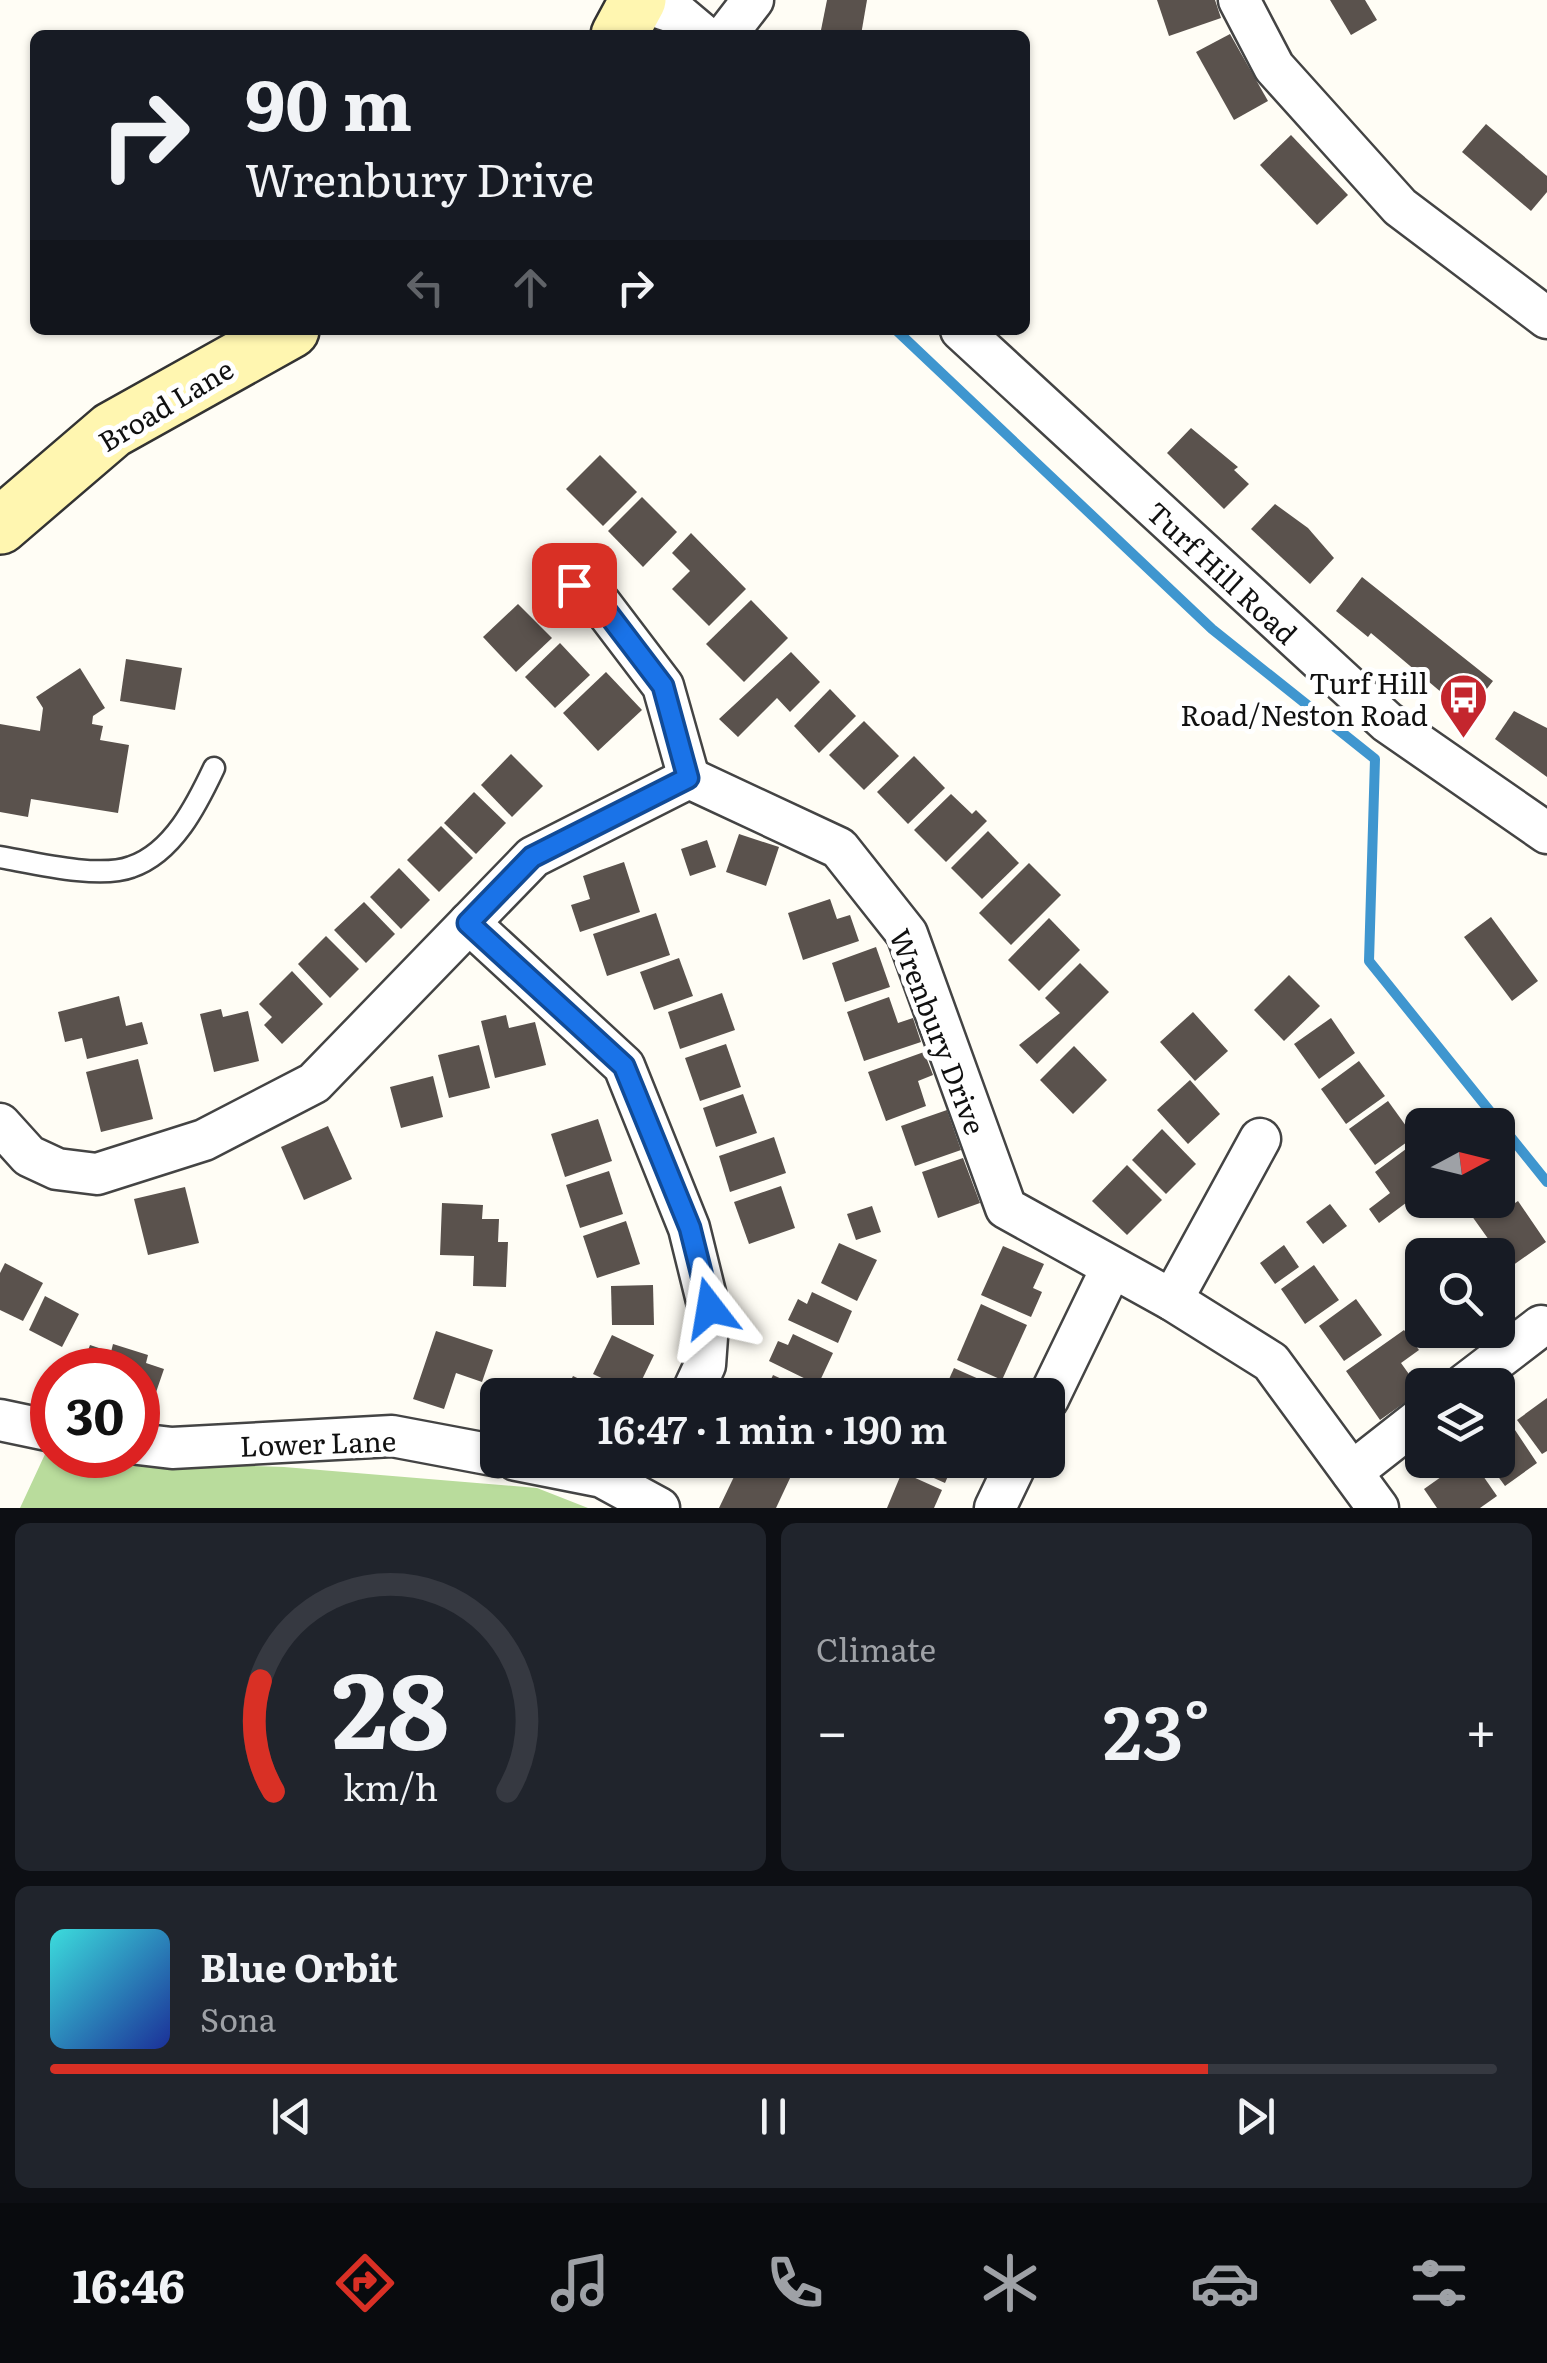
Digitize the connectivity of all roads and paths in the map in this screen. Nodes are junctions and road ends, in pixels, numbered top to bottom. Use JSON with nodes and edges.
{"nodes":[{"id":1,"x":753,"y":0,"type":"edge"},
{"id":2,"x":1240,"y":0,"type":"edge"},
{"id":3,"x":638,"y":1,"type":"edge"},
{"id":4,"x":621,"y":30,"type":"edge"},
{"id":5,"x":697,"y":30,"type":"edge"},
{"id":6,"x":730,"y":30,"type":"edge"},
{"id":7,"x":1547,"y":318,"type":"edge"},
{"id":8,"x":282,"y":335,"type":"edge"},
{"id":9,"x":966,"y":335,"type":"edge"},
{"id":10,"x":4,"y":513,"type":"edge"},
{"id":11,"x":574,"y":585,"type":"dead end"},
{"id":12,"x":214,"y":768,"type":"dead end"},
{"id":13,"x":688,"y":778,"type":"junction"},
{"id":14,"x":1547,"y":834,"type":"edge"},
{"id":15,"x":0,"y":857,"type":"edge"},
{"id":16,"x":468,"y":923,"type":"junction"},
{"id":17,"x":0,"y":1124,"type":"edge"},
{"id":18,"x":1260,"y":1139,"type":"dead end"},
{"id":19,"x":1110,"y":1270,"type":"junction"},
{"id":20,"x":1172,"y":1300,"type":"junction"},
{"id":21,"x":1541,"y":1326,"type":"dead end"},
{"id":22,"x":1486,"y":1368,"type":"edge"},
{"id":23,"x":699,"y":1378,"type":"edge"},
{"id":24,"x":1058,"y":1378,"type":"edge"},
{"id":25,"x":0,"y":1420,"type":"edge"},
{"id":26,"x":30,"y":1426,"type":"edge"},
{"id":27,"x":1405,"y":1430,"type":"edge"},
{"id":28,"x":160,"y":1447,"type":"edge"},
{"id":29,"x":480,"y":1453,"type":"edge"},
{"id":30,"x":1352,"y":1472,"type":"junction"},
{"id":31,"x":604,"y":1478,"type":"edge"},
{"id":32,"x":1009,"y":1478,"type":"edge"},
{"id":33,"x":660,"y":1508,"type":"edge"},
{"id":34,"x":995,"y":1508,"type":"edge"},
{"id":35,"x":1378,"y":1508,"type":"edge"}],
"edges":[{"from":1,"to":6,"type":"street"},
{"from":2,"to":7,"type":"street"},
{"from":3,"to":4,"type":"main road"},
{"from":3,"to":5,"type":"street"},
{"from":8,"to":10,"type":"main road","name":"Broad Lane"},
{"from":9,"to":14,"type":"street","name":"Turf Hill Road"},
{"from":11,"to":13,"type":"street"},
{"from":12,"to":15,"type":"lane"},
{"from":13,"to":16,"type":"street"},
{"from":13,"to":19,"type":"street","name":"Wrenbury Drive"},
{"from":16,"to":17,"type":"street"},
{"from":16,"to":23,"type":"street"},
{"from":18,"to":20,"type":"street"},
{"from":19,"to":20,"type":"street","name":"Wrenbury Drive"},
{"from":19,"to":24,"type":"street"},
{"from":20,"to":30,"type":"street","name":"Wrenbury Drive"},
{"from":21,"to":22,"type":"street"},
{"from":25,"to":26,"type":"street"},
{"from":27,"to":30,"type":"street"},
{"from":28,"to":29,"type":"street","name":"Lower Lane"},
{"from":30,"to":35,"type":"street","name":"Wrenbury Drive"},
{"from":31,"to":33,"type":"street"},
{"from":32,"to":34,"type":"street"}]}
